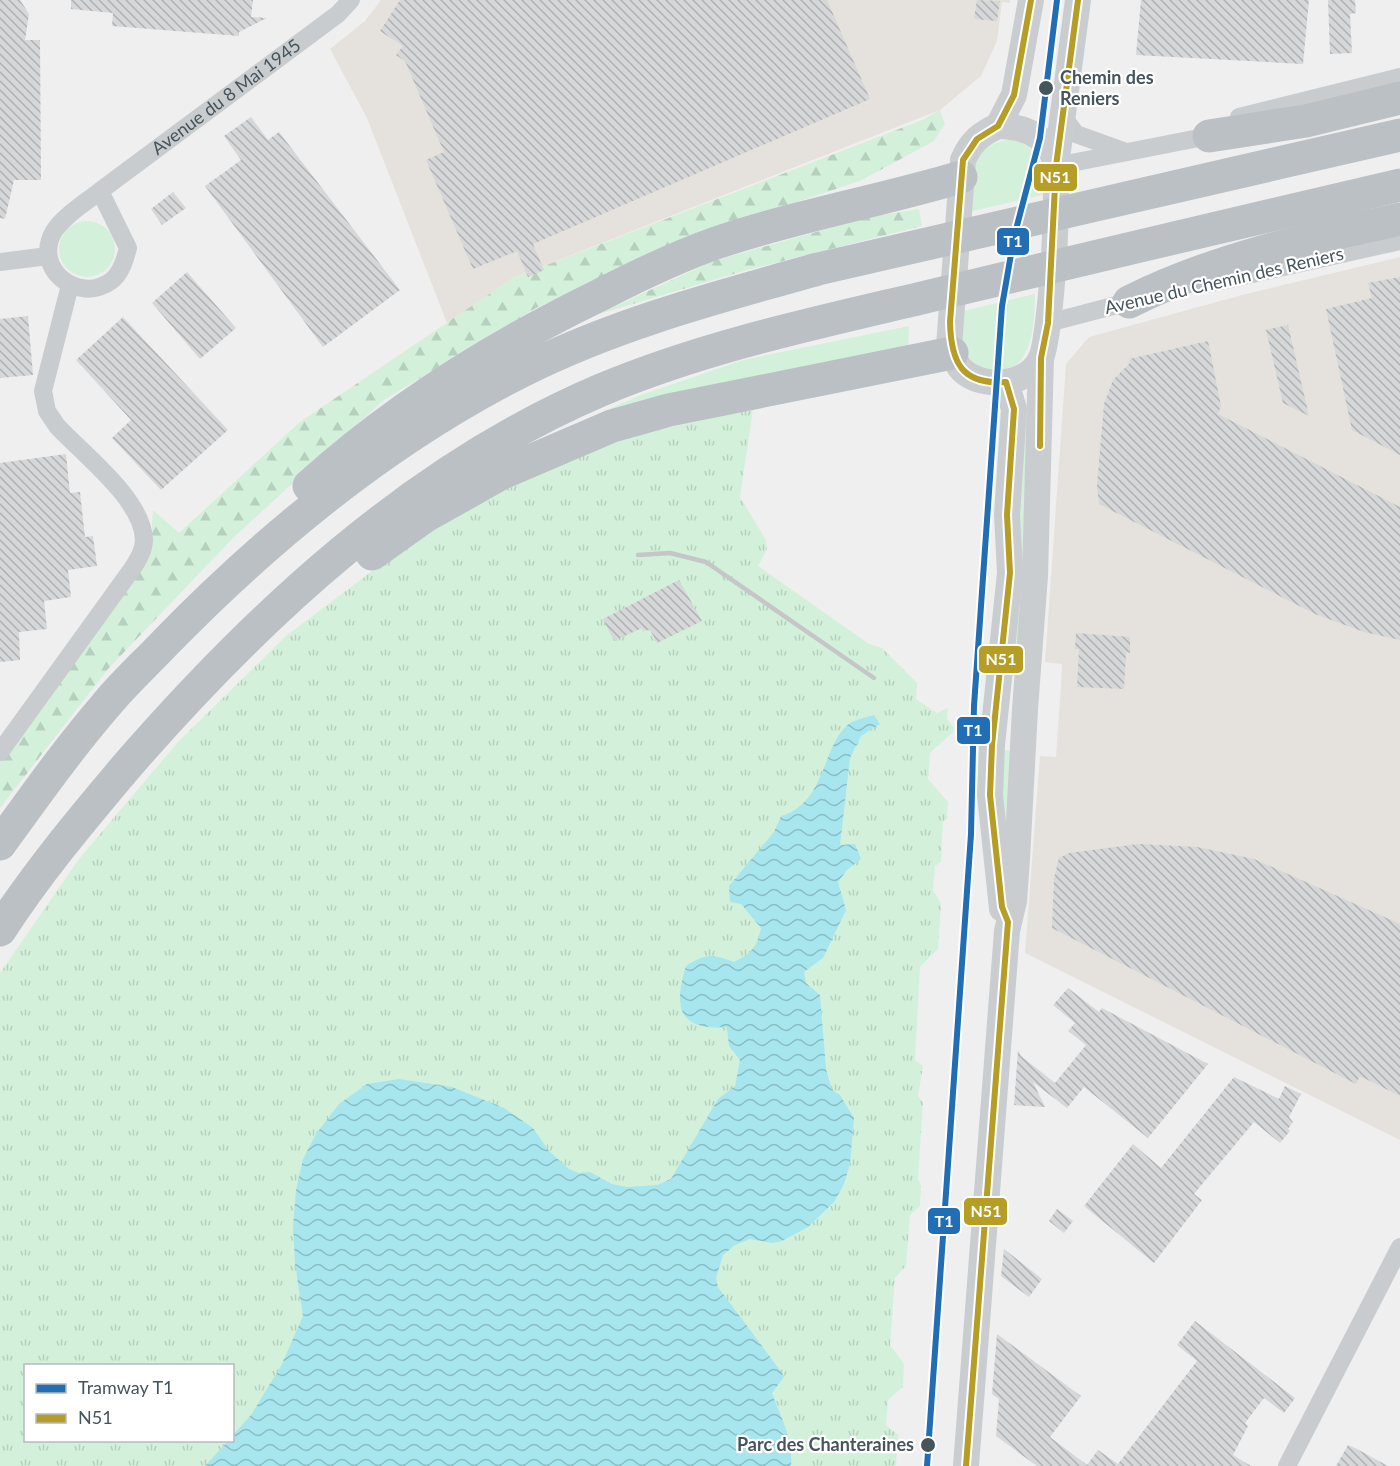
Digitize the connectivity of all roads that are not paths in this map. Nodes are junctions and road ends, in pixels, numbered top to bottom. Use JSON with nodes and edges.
{"nodes":[{"id":1,"x":351,"y":0,"type":"edge"},
{"id":2,"x":1031,"y":0,"type":"edge"},
{"id":3,"x":1078,"y":0,"type":"edge"},
{"id":4,"x":1400,"y":76,"type":"edge"},
{"id":5,"x":1400,"y":98,"type":"edge"},
{"id":6,"x":1063,"y":117,"type":"junction"},
{"id":7,"x":998,"y":126,"type":"junction"},
{"id":8,"x":1400,"y":135,"type":"edge"},
{"id":9,"x":1209,"y":136,"type":"junction"},
{"id":10,"x":1127,"y":152,"type":"junction"},
{"id":11,"x":1056,"y":166,"type":"junction"},
{"id":12,"x":961,"y":177,"type":"junction"},
{"id":13,"x":1400,"y":185,"type":"edge"},
{"id":14,"x":100,"y":191,"type":"junction"},
{"id":15,"x":1400,"y":219,"type":"edge"},
{"id":16,"x":1400,"y":241,"type":"edge"},
{"id":17,"x":48,"y":256,"type":"junction"},
{"id":18,"x":0,"y":262,"type":"edge"},
{"id":19,"x":70,"y":285,"type":"junction"},
{"id":20,"x":1129,"y":302,"type":"junction"},
{"id":21,"x":1048,"y":322,"type":"junction"},
{"id":22,"x":952,"y":353,"type":"junction"},
{"id":23,"x":1041,"y":358,"type":"junction"},
{"id":24,"x":1006,"y":382,"type":"junction"},
{"id":25,"x":302,"y":587,"type":"junction"},
{"id":26,"x":211,"y":595,"type":"junction"},
{"id":27,"x":996,"y":707,"type":"junction"},
{"id":28,"x":1025,"y":709,"type":"junction"},
{"id":29,"x":0,"y":752,"type":"edge"},
{"id":30,"x":0,"y":844,"type":"edge"},
{"id":31,"x":1008,"y":922,"type":"junction"},
{"id":32,"x":0,"y":930,"type":"edge"},
{"id":33,"x":1400,"y":1247,"type":"edge"},
{"id":34,"x":966,"y":1466,"type":"edge"},
{"id":35,"x":1287,"y":1466,"type":"edge"}],
"edges":[{"from":1,"to":14,"type":"street","name":"Avenue du 8 Mai 1945"},
{"from":2,"to":7,"type":"main road"},
{"from":3,"to":6,"type":"main road"},
{"from":4,"to":9,"type":"street"},
{"from":5,"to":9,"type":"highway"},
{"from":6,"to":10,"type":"street"},
{"from":6,"to":11,"type":"main road"},
{"from":7,"to":11,"type":"main road"},
{"from":7,"to":12,"type":"main road"},
{"from":8,"to":26,"type":"highway"},
{"from":9,"to":10,"type":"street"},
{"from":10,"to":11,"type":"street"},
{"from":11,"to":21,"type":"main road"},
{"from":12,"to":22,"type":"main road"},
{"from":12,"to":26,"type":"highway"},
{"from":13,"to":25,"type":"highway"},
{"from":14,"to":17,"type":"street","name":"Avenue du 8 Mai 1945"},
{"from":14,"to":19,"type":"street"},
{"from":15,"to":20,"type":"highway"},
{"from":16,"to":20,"type":"street","name":"Avenue du Chemin des Reniers"},
{"from":17,"to":18,"type":"street"},
{"from":17,"to":19,"type":"street"},
{"from":19,"to":29,"type":"street"},
{"from":20,"to":21,"type":"street","name":"Avenue du Chemin des Reniers"},
{"from":21,"to":23,"type":"main road"},
{"from":22,"to":24,"type":"main road"},
{"from":22,"to":25,"type":"highway"},
{"from":23,"to":24,"type":"main road"},
{"from":23,"to":28,"type":"main road"},
{"from":24,"to":27,"type":"main road"},
{"from":25,"to":32,"type":"highway"},
{"from":26,"to":30,"type":"highway"},
{"from":27,"to":28,"type":"main road"},
{"from":27,"to":31,"type":"main road"},
{"from":28,"to":31,"type":"main road"},
{"from":31,"to":34,"type":"main road"},
{"from":33,"to":35,"type":"street"}]}
